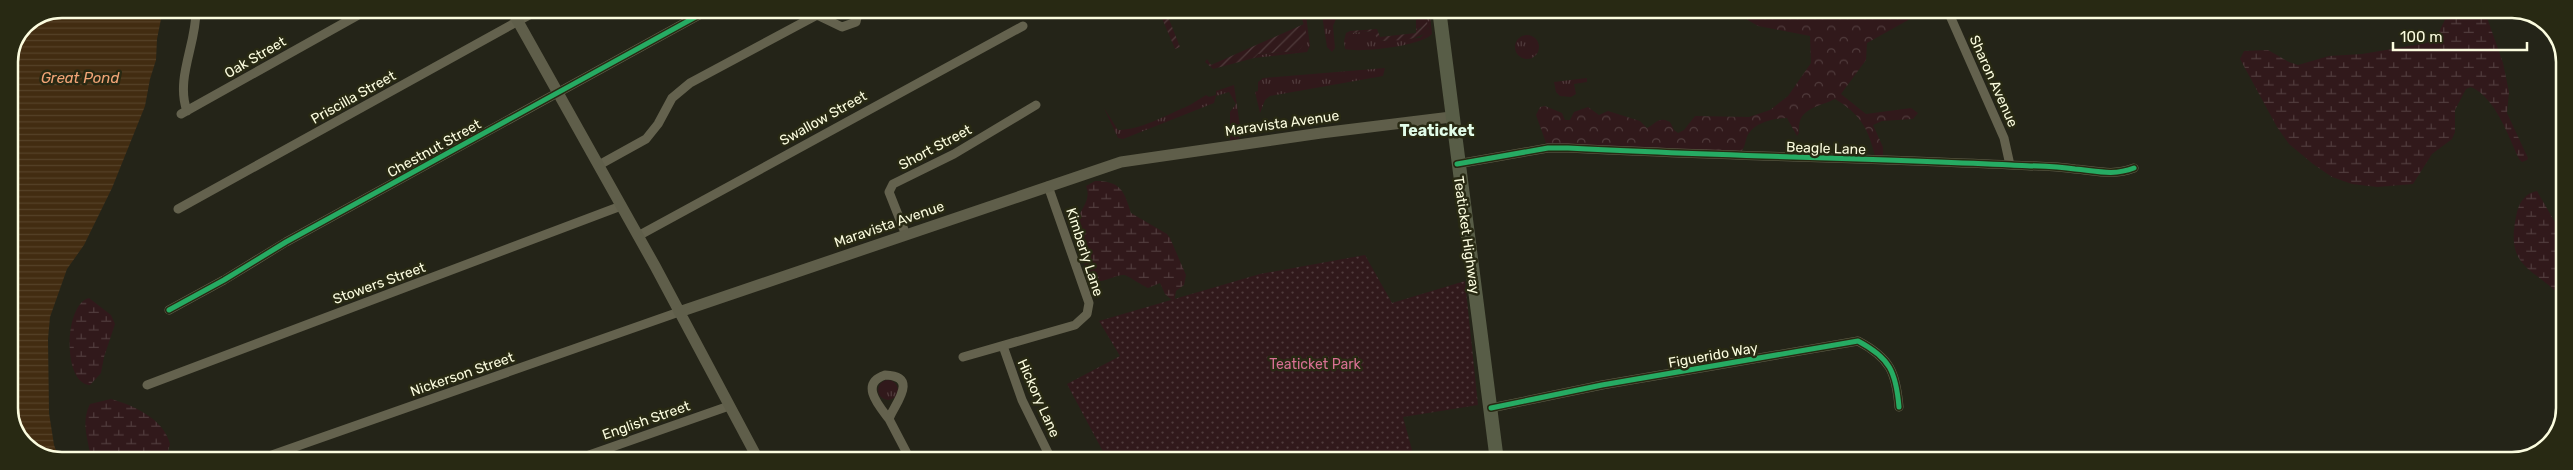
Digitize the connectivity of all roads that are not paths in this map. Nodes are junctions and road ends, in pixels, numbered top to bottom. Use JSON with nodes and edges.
{"nodes":[{"id":1,"x":195,"y":18,"type":"edge"},
{"id":2,"x":353,"y":18,"type":"edge"},
{"id":3,"x":516,"y":18,"type":"edge"},
{"id":4,"x":524,"y":18,"type":"edge"},
{"id":5,"x":694,"y":18,"type":"edge"},
{"id":6,"x":810,"y":18,"type":"edge"},
{"id":7,"x":825,"y":18,"type":"edge"},
{"id":8,"x":858,"y":18,"type":"edge"},
{"id":9,"x":1440,"y":18,"type":"edge"},
{"id":10,"x":1952,"y":18,"type":"edge"},
{"id":11,"x":518,"y":21,"type":"junction"},
{"id":12,"x":1023,"y":26,"type":"dead end"},
{"id":13,"x":558,"y":92,"type":"junction"},
{"id":14,"x":1036,"y":105,"type":"dead end"},
{"id":15,"x":1452,"y":117,"type":"junction"},
{"id":16,"x":1457,"y":164,"type":"junction"},
{"id":17,"x":599,"y":165,"type":"junction"},
{"id":18,"x":2010,"y":165,"type":"junction"},
{"id":19,"x":2134,"y":168,"type":"dead end"},
{"id":20,"x":1048,"y":186,"type":"junction"},
{"id":21,"x":621,"y":206,"type":"junction"},
{"id":22,"x":178,"y":209,"type":"dead end"},
{"id":23,"x":906,"y":235,"type":"junction"},
{"id":24,"x":638,"y":236,"type":"junction"},
{"id":25,"x":170,"y":310,"type":"dead end"},
{"id":26,"x":679,"y":312,"type":"junction"},
{"id":27,"x":1003,"y":346,"type":"junction"},
{"id":28,"x":963,"y":357,"type":"dead end"},
{"id":29,"x":147,"y":385,"type":"dead end"},
{"id":30,"x":729,"y":406,"type":"junction"},
{"id":31,"x":1491,"y":408,"type":"junction"},
{"id":32,"x":1899,"y":408,"type":"dead end"},
{"id":33,"x":889,"y":419,"type":"junction"},
{"id":34,"x":281,"y":452,"type":"edge"},
{"id":35,"x":598,"y":452,"type":"edge"},
{"id":36,"x":755,"y":452,"type":"edge"},
{"id":37,"x":906,"y":452,"type":"edge"},
{"id":38,"x":1048,"y":452,"type":"edge"},
{"id":39,"x":1496,"y":452,"type":"edge"}],
"edges":[{"from":1,"to":2,"type":"street","name":"Oak Street"},
{"from":3,"to":11,"type":"main road"},
{"from":4,"to":11,"type":"street","name":"Priscilla Street"},
{"from":5,"to":13,"type":"street","name":"Chestnut Street"},
{"from":6,"to":17,"type":"street"},
{"from":7,"to":8,"type":"street"},
{"from":9,"to":15,"type":"main road","name":"Teaticket Highway"},
{"from":10,"to":18,"type":"street","name":"Sharon Avenue"},
{"from":11,"to":13,"type":"main road"},
{"from":11,"to":22,"type":"street","name":"Priscilla Street"},
{"from":12,"to":24,"type":"street","name":"Swallow Street"},
{"from":13,"to":17,"type":"main road"},
{"from":13,"to":25,"type":"street","name":"Chestnut Street"},
{"from":14,"to":23,"type":"street","name":"Short Street"},
{"from":15,"to":16,"type":"main road","name":"Teaticket Highway"},
{"from":15,"to":20,"type":"main road","name":"Maravista Avenue"},
{"from":16,"to":18,"type":"street","name":"Beagle Lane"},
{"from":16,"to":31,"type":"main road","name":"Teaticket Highway"},
{"from":17,"to":21,"type":"main road"},
{"from":18,"to":19,"type":"street","name":"Beagle Lane"},
{"from":20,"to":23,"type":"main road","name":"Maravista Avenue"},
{"from":20,"to":27,"type":"street","name":"Kimberly Lane"},
{"from":21,"to":24,"type":"main road"},
{"from":21,"to":29,"type":"street","name":"Stowers Street"},
{"from":23,"to":26,"type":"main road","name":"Maravista Avenue"},
{"from":24,"to":26,"type":"main road"},
{"from":26,"to":30,"type":"main road"},
{"from":26,"to":34,"type":"street","name":"Nickerson Street"},
{"from":27,"to":28,"type":"street","name":"Kimberly Lane"},
{"from":27,"to":38,"type":"street","name":"Hickory Lane"},
{"from":30,"to":35,"type":"street","name":"English Street"},
{"from":30,"to":36,"type":"main road"},
{"from":31,"to":32,"type":"street","name":"Figuerido Way"},
{"from":31,"to":39,"type":"main road","name":"Teaticket Highway"},
{"from":33,"to":33,"type":"street"},
{"from":33,"to":37,"type":"street"}]}
